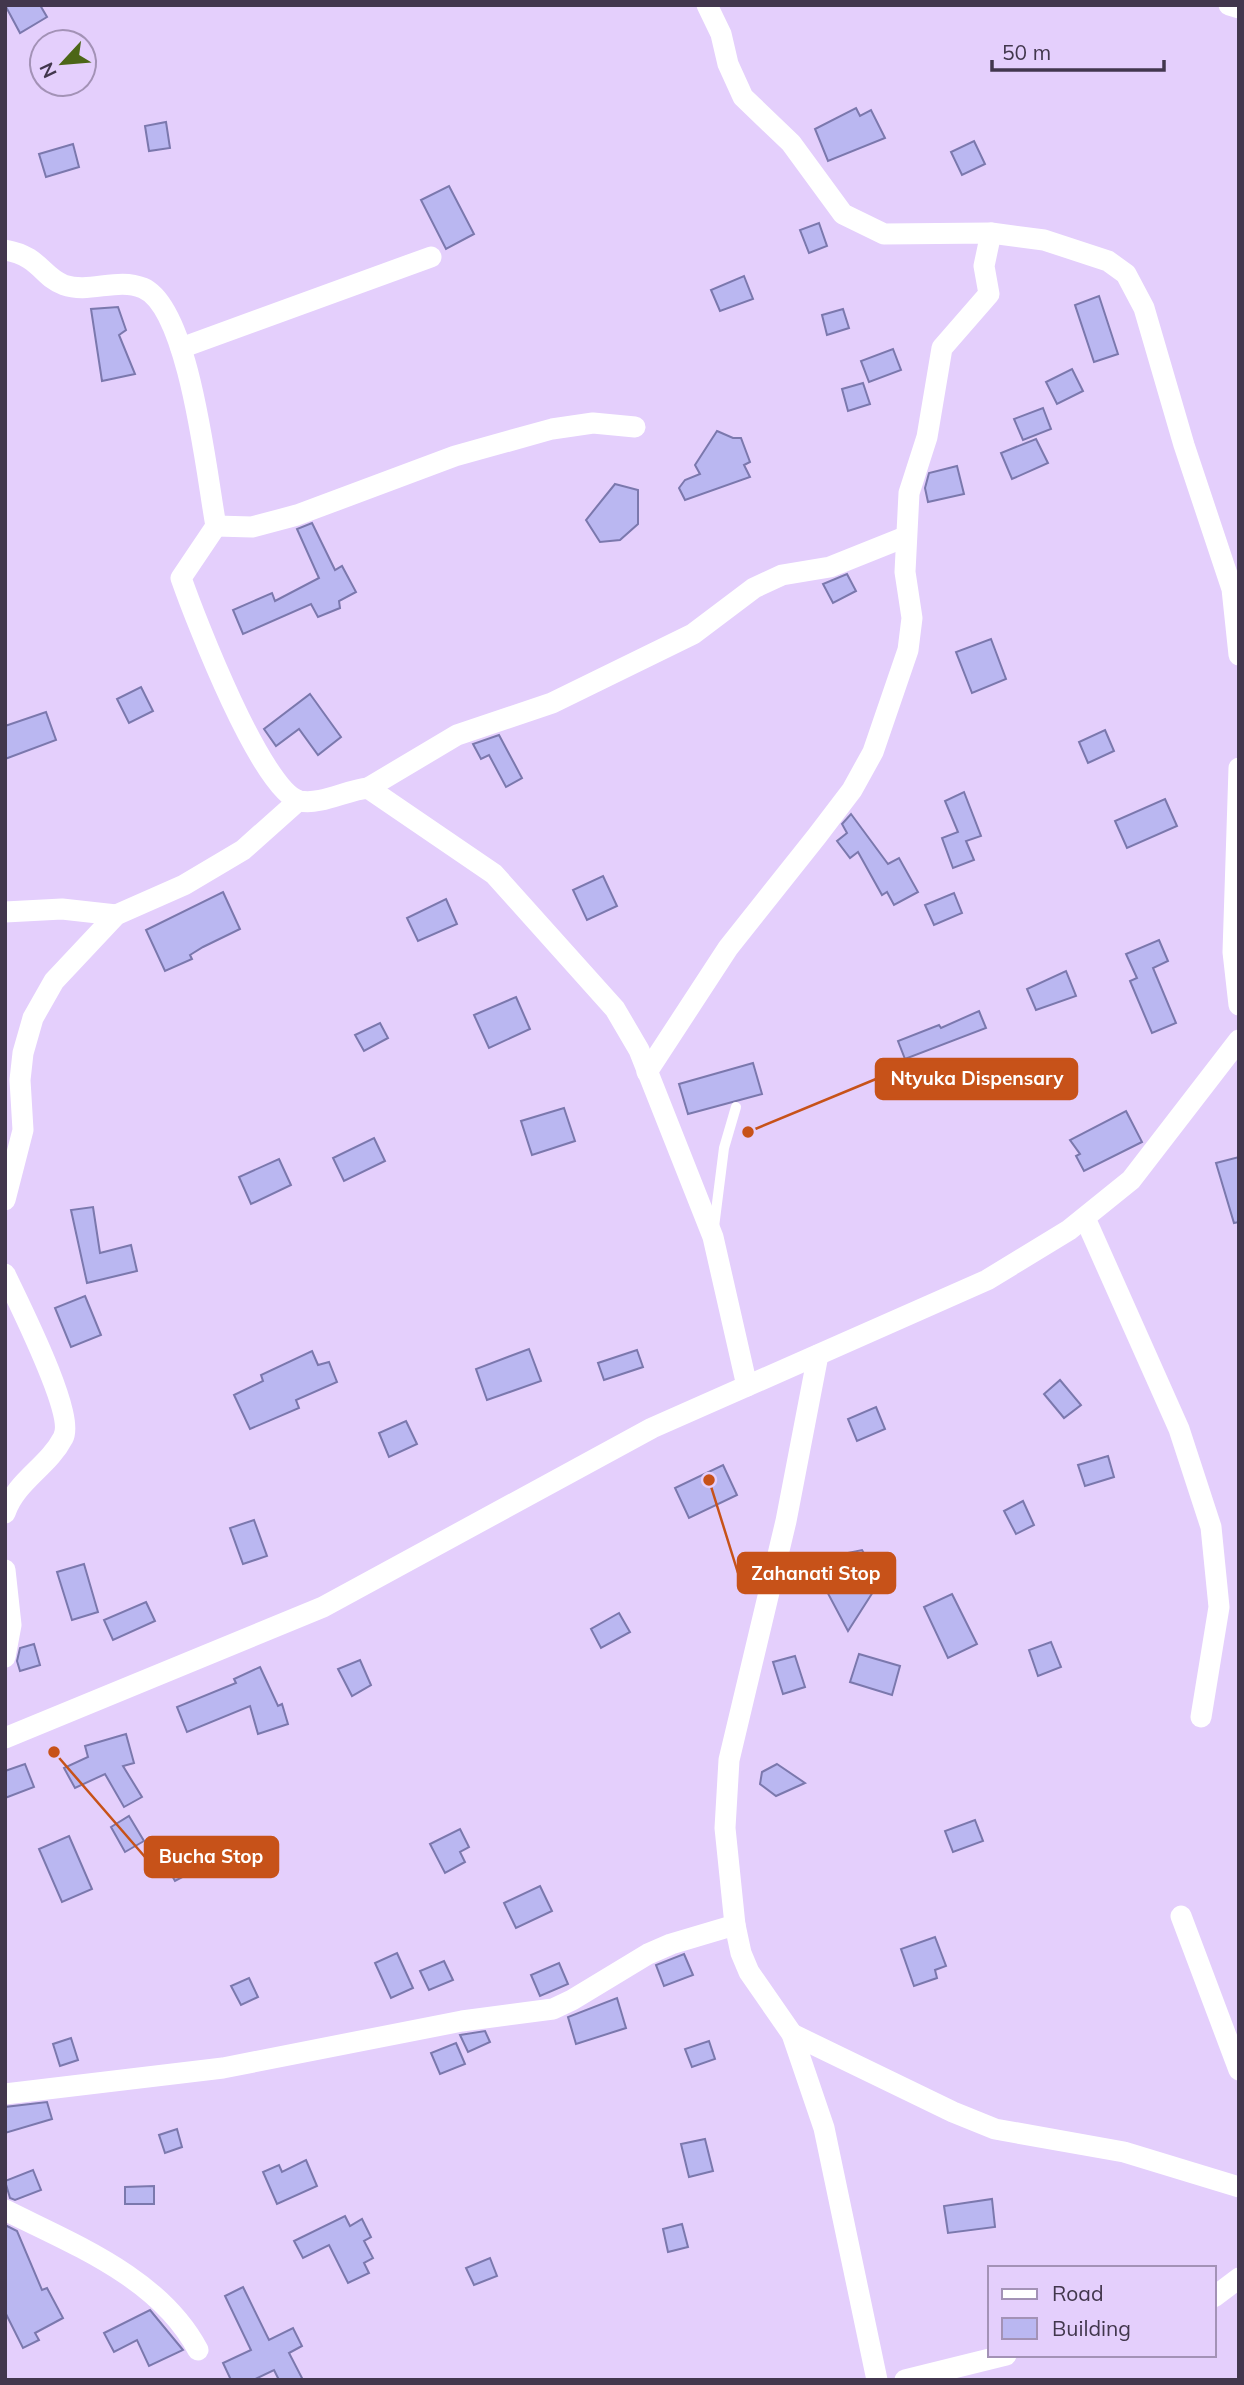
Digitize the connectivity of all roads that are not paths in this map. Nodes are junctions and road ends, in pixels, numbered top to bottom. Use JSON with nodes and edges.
{"nodes":[{"id":1,"x":707,"y":5,"type":"edge"},
{"id":2,"x":1229,"y":5,"type":"edge"},
{"id":3,"x":1239,"y":8,"type":"edge"},
{"id":4,"x":991,"y":233,"type":"junction"},
{"id":5,"x":5,"y":250,"type":"edge"},
{"id":6,"x":431,"y":257,"type":"dead end"},
{"id":7,"x":181,"y":348,"type":"junction"},
{"id":8,"x":635,"y":427,"type":"dead end"},
{"id":9,"x":216,"y":526,"type":"junction"},
{"id":10,"x":905,"y":537,"type":"junction"},
{"id":11,"x":1239,"y":656,"type":"edge"},
{"id":12,"x":1239,"y":768,"type":"edge"},
{"id":13,"x":368,"y":788,"type":"junction"},
{"id":14,"x":298,"y":801,"type":"junction"},
{"id":15,"x":5,"y":912,"type":"edge"},
{"id":16,"x":116,"y":915,"type":"junction"},
{"id":17,"x":1239,"y":1005,"type":"edge"},
{"id":18,"x":1239,"y":1040,"type":"edge"},
{"id":19,"x":648,"y":1072,"type":"junction"},
{"id":20,"x":736,"y":1107,"type":"dead end"},
{"id":21,"x":5,"y":1200,"type":"edge"},
{"id":22,"x":1085,"y":1218,"type":"junction"},
{"id":23,"x":713,"y":1237,"type":"junction"},
{"id":24,"x":5,"y":1274,"type":"edge"},
{"id":25,"x":818,"y":1355,"type":"junction"},
{"id":26,"x":747,"y":1386,"type":"junction"},
{"id":27,"x":5,"y":1513,"type":"edge"},
{"id":28,"x":5,"y":1570,"type":"edge"},
{"id":29,"x":5,"y":1657,"type":"edge"},
{"id":30,"x":1201,"y":1717,"type":"dead end"},
{"id":31,"x":6,"y":1731,"type":"edge"},
{"id":32,"x":1181,"y":1916,"type":"dead end"},
{"id":33,"x":735,"y":1925,"type":"junction"},
{"id":34,"x":792,"y":2034,"type":"junction"},
{"id":35,"x":1239,"y":2070,"type":"edge"},
{"id":36,"x":5,"y":2094,"type":"edge"},
{"id":37,"x":1239,"y":2187,"type":"edge"},
{"id":38,"x":5,"y":2210,"type":"edge"},
{"id":39,"x":1239,"y":2278,"type":"edge"},
{"id":40,"x":1216,"y":2295,"type":"edge"},
{"id":41,"x":198,"y":2350,"type":"dead end"},
{"id":42,"x":998,"y":2357,"type":"edge"},
{"id":43,"x":877,"y":2380,"type":"edge"},
{"id":44,"x":905,"y":2380,"type":"edge"}],
"edges":[{"from":1,"to":4,"type":"street"},
{"from":2,"to":3,"type":"street"},
{"from":4,"to":10,"type":"street"},
{"from":4,"to":11,"type":"street"},
{"from":5,"to":7,"type":"street"},
{"from":6,"to":7,"type":"street"},
{"from":7,"to":9,"type":"street"},
{"from":8,"to":9,"type":"street"},
{"from":9,"to":14,"type":"street"},
{"from":10,"to":13,"type":"street"},
{"from":10,"to":19,"type":"street"},
{"from":12,"to":17,"type":"street"},
{"from":13,"to":14,"type":"street"},
{"from":13,"to":19,"type":"street"},
{"from":14,"to":16,"type":"street"},
{"from":15,"to":16,"type":"street"},
{"from":16,"to":21,"type":"street"},
{"from":18,"to":22,"type":"street"},
{"from":19,"to":23,"type":"street"},
{"from":20,"to":23,"type":"lane"},
{"from":22,"to":25,"type":"street"},
{"from":22,"to":30,"type":"street"},
{"from":23,"to":26,"type":"street"},
{"from":24,"to":27,"type":"street"},
{"from":25,"to":26,"type":"street"},
{"from":25,"to":33,"type":"street"},
{"from":26,"to":31,"type":"street"},
{"from":28,"to":29,"type":"street"},
{"from":32,"to":35,"type":"street"},
{"from":33,"to":34,"type":"street"},
{"from":33,"to":36,"type":"street"},
{"from":34,"to":37,"type":"street"},
{"from":34,"to":43,"type":"street"},
{"from":38,"to":41,"type":"street"},
{"from":39,"to":40,"type":"street"},
{"from":42,"to":44,"type":"street"}]}
